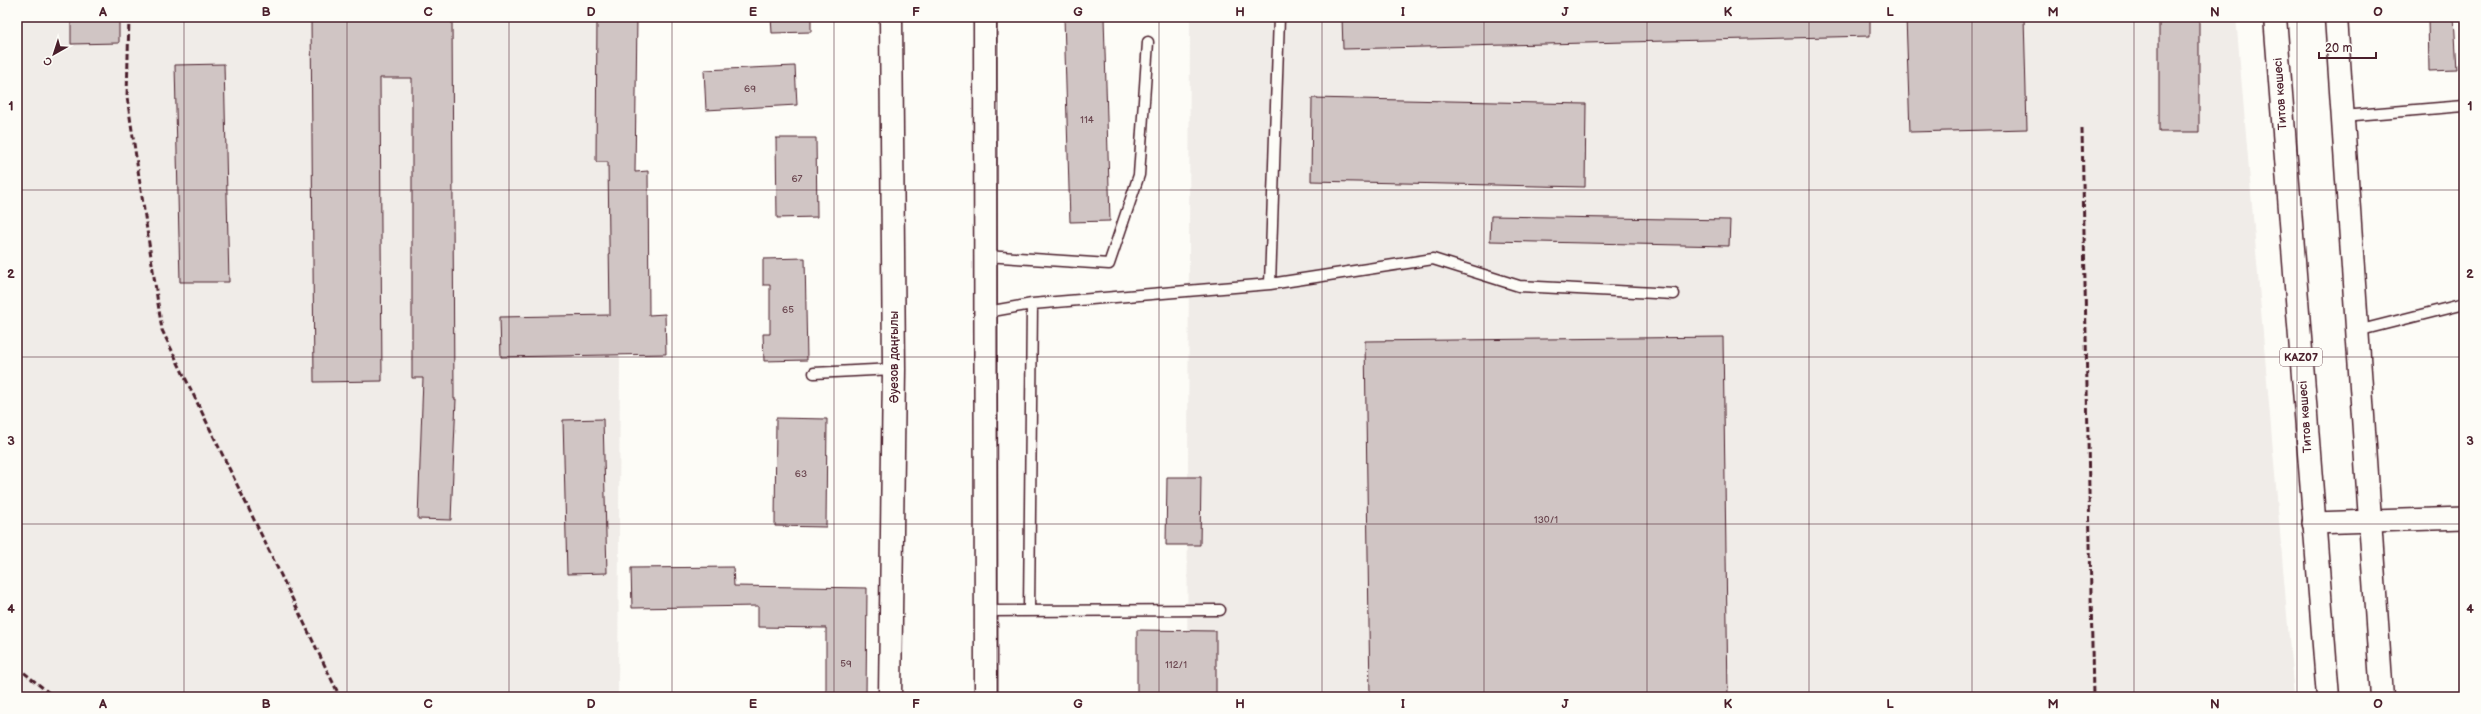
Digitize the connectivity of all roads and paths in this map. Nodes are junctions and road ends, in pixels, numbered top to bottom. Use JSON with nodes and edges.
{"nodes":[{"id":1,"x":891,"y":17,"type":"edge"},
{"id":2,"x":985,"y":17,"type":"edge"},
{"id":3,"x":1279,"y":17,"type":"edge"},
{"id":4,"x":2275,"y":17,"type":"edge"},
{"id":5,"x":2336,"y":17,"type":"edge"},
{"id":6,"x":1148,"y":42,"type":"dead end"},
{"id":7,"x":2464,"y":106,"type":"edge"},
{"id":8,"x":2343,"y":116,"type":"junction"},
{"id":9,"x":986,"y":256,"type":"junction"},
{"id":10,"x":1270,"y":284,"type":"junction"},
{"id":11,"x":1674,"y":294,"type":"dead end"},
{"id":12,"x":1032,"y":304,"type":"junction"},
{"id":13,"x":2464,"y":304,"type":"edge"},
{"id":14,"x":987,"y":312,"type":"junction"},
{"id":15,"x":2358,"y":331,"type":"junction"},
{"id":16,"x":894,"y":369,"type":"junction"},
{"id":17,"x":814,"y":372,"type":"dead end"},
{"id":18,"x":2464,"y":518,"type":"edge"},
{"id":19,"x":2370,"y":520,"type":"junction"},
{"id":20,"x":2313,"y":523,"type":"junction"},
{"id":21,"x":1220,"y":610,"type":"dead end"},
{"id":22,"x":988,"y":611,"type":"junction"},
{"id":23,"x":1029,"y":611,"type":"junction"},
{"id":24,"x":890,"y":697,"type":"edge"},
{"id":25,"x":986,"y":697,"type":"edge"},
{"id":26,"x":2328,"y":697,"type":"edge"},
{"id":27,"x":2382,"y":697,"type":"edge"}],
"edges":[{"from":1,"to":16,"type":"main road","name":"Әуезов даңғылы"},
{"from":2,"to":9,"type":"main road"},
{"from":3,"to":10,"type":"lane"},
{"from":4,"to":20,"type":"main road","name":"Титов көшесі","number":"KAZ07"},
{"from":5,"to":8,"type":"main road"},
{"from":6,"to":9,"type":"lane"},
{"from":7,"to":8,"type":"lane"},
{"from":8,"to":15,"type":"main road"},
{"from":9,"to":14,"type":"main road"},
{"from":10,"to":11,"type":"lane"},
{"from":10,"to":12,"type":"lane"},
{"from":12,"to":14,"type":"lane"},
{"from":12,"to":23,"type":"lane"},
{"from":13,"to":15,"type":"lane"},
{"from":14,"to":22,"type":"main road"},
{"from":15,"to":19,"type":"main road"},
{"from":16,"to":17,"type":"lane"},
{"from":16,"to":24,"type":"main road","name":"Әуезов даңғылы"},
{"from":18,"to":19,"type":"street"},
{"from":19,"to":20,"type":"street"},
{"from":19,"to":27,"type":"main road"},
{"from":20,"to":26,"type":"main road","name":"Титов көшесі","number":"KAZ07"},
{"from":21,"to":23,"type":"lane"},
{"from":22,"to":23,"type":"lane"},
{"from":22,"to":25,"type":"main road"}]}
